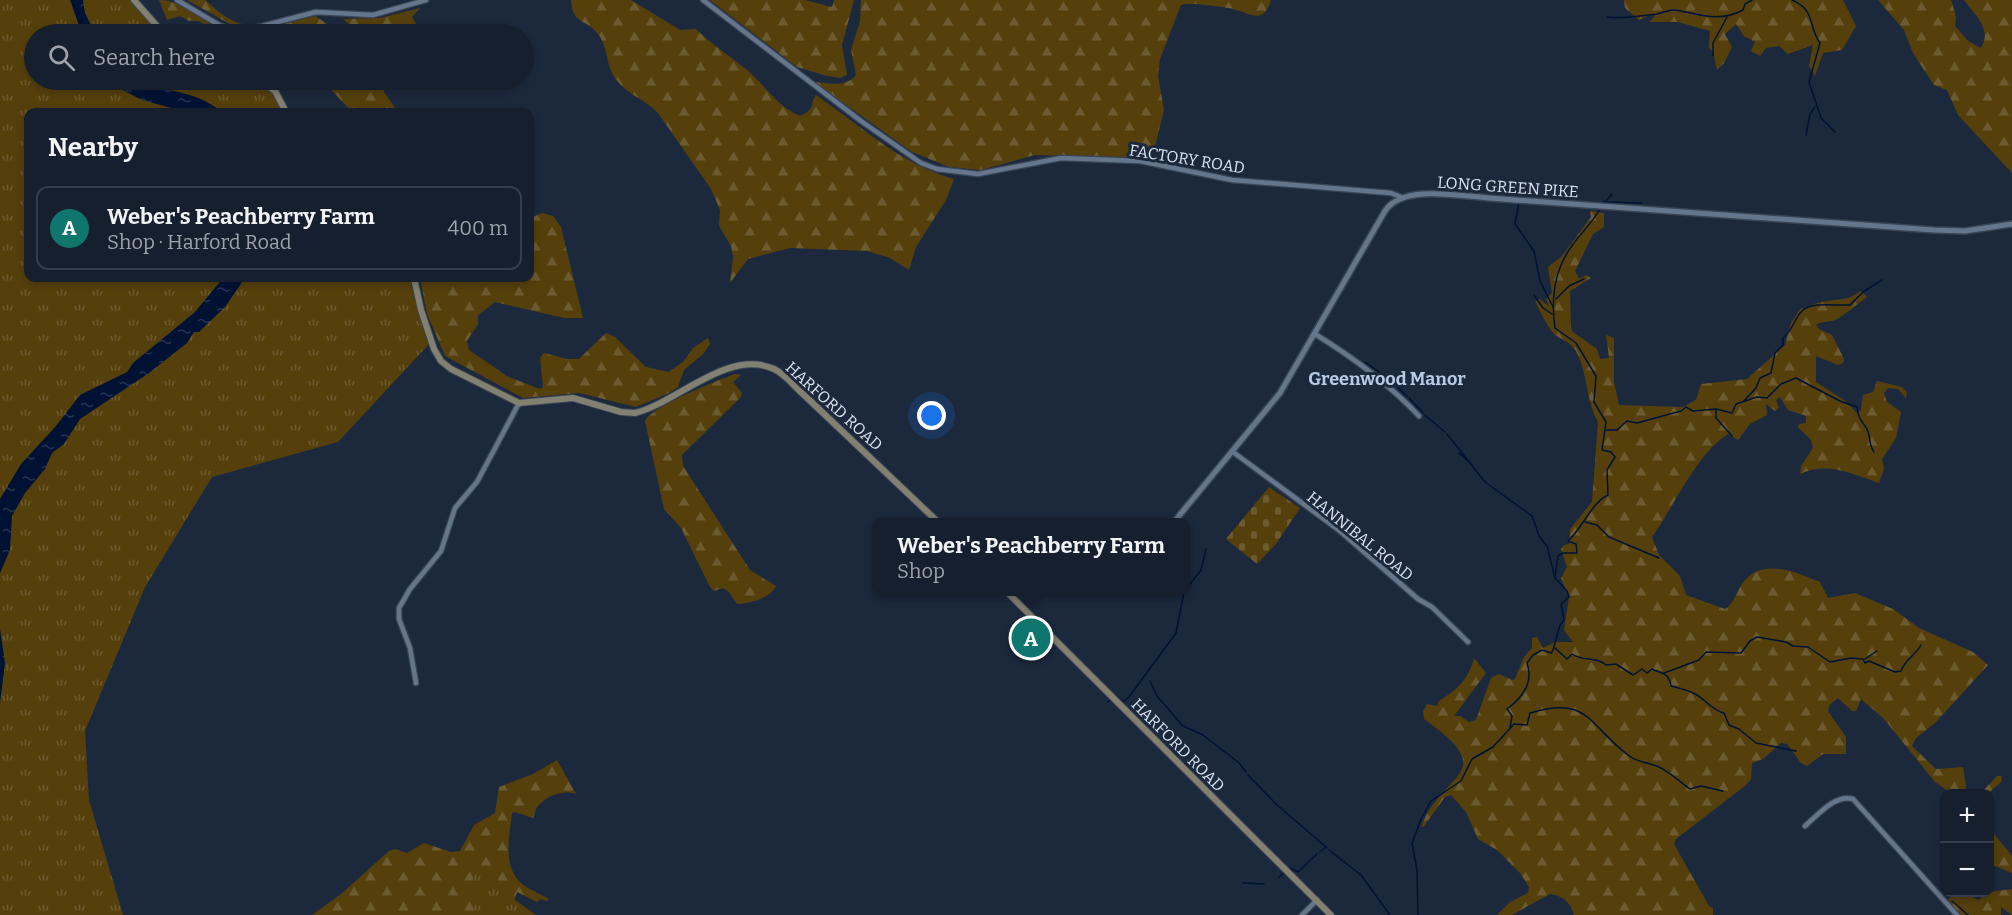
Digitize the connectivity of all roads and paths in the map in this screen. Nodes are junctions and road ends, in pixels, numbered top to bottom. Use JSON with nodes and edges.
{"nodes":[{"id":1,"x":134,"y":0,"type":"edge"},
{"id":2,"x":177,"y":0,"type":"edge"},
{"id":3,"x":426,"y":0,"type":"edge"},
{"id":4,"x":703,"y":0,"type":"edge"},
{"id":5,"x":155,"y":24,"type":"edge"},
{"id":6,"x":217,"y":24,"type":"edge"},
{"id":7,"x":270,"y":24,"type":"edge"},
{"id":8,"x":274,"y":90,"type":"edge"},
{"id":9,"x":284,"y":108,"type":"edge"},
{"id":10,"x":1401,"y":197,"type":"junction"},
{"id":11,"x":2012,"y":224,"type":"edge"},
{"id":12,"x":415,"y":282,"type":"edge"},
{"id":13,"x":1315,"y":334,"type":"junction"},
{"id":14,"x":519,"y":403,"type":"junction"},
{"id":15,"x":1419,"y":416,"type":"dead end"},
{"id":16,"x":1233,"y":452,"type":"junction"},
{"id":17,"x":934,"y":518,"type":"edge"},
{"id":18,"x":1177,"y":518,"type":"edge"},
{"id":19,"x":1012,"y":596,"type":"edge"},
{"id":20,"x":1468,"y":642,"type":"dead end"},
{"id":21,"x":416,"y":683,"type":"dead end"},
{"id":22,"x":1805,"y":826,"type":"dead end"},
{"id":23,"x":1317,"y":900,"type":"junction"},
{"id":24,"x":1302,"y":915,"type":"edge"},
{"id":25,"x":1331,"y":915,"type":"edge"},
{"id":26,"x":1957,"y":915,"type":"edge"}],
"edges":[{"from":1,"to":5,"type":"main road"},
{"from":2,"to":6,"type":"street"},
{"from":3,"to":7,"type":"street"},
{"from":4,"to":10,"type":"street","name":"FACTORY ROAD"},
{"from":8,"to":9,"type":"main road"},
{"from":10,"to":11,"type":"street","name":"LONG GREEN PIKE"},
{"from":10,"to":13,"type":"street"},
{"from":12,"to":14,"type":"main road"},
{"from":13,"to":15,"type":"street"},
{"from":13,"to":16,"type":"street"},
{"from":14,"to":17,"type":"main road","name":"HARFORD ROAD"},
{"from":14,"to":21,"type":"street"},
{"from":16,"to":18,"type":"street"},
{"from":16,"to":20,"type":"street","name":"HANNIBAL ROAD"},
{"from":19,"to":23,"type":"main road","name":"HARFORD ROAD"},
{"from":22,"to":26,"type":"street"},
{"from":23,"to":24,"type":"street"},
{"from":23,"to":25,"type":"main road","name":"HARFORD ROAD"}]}
